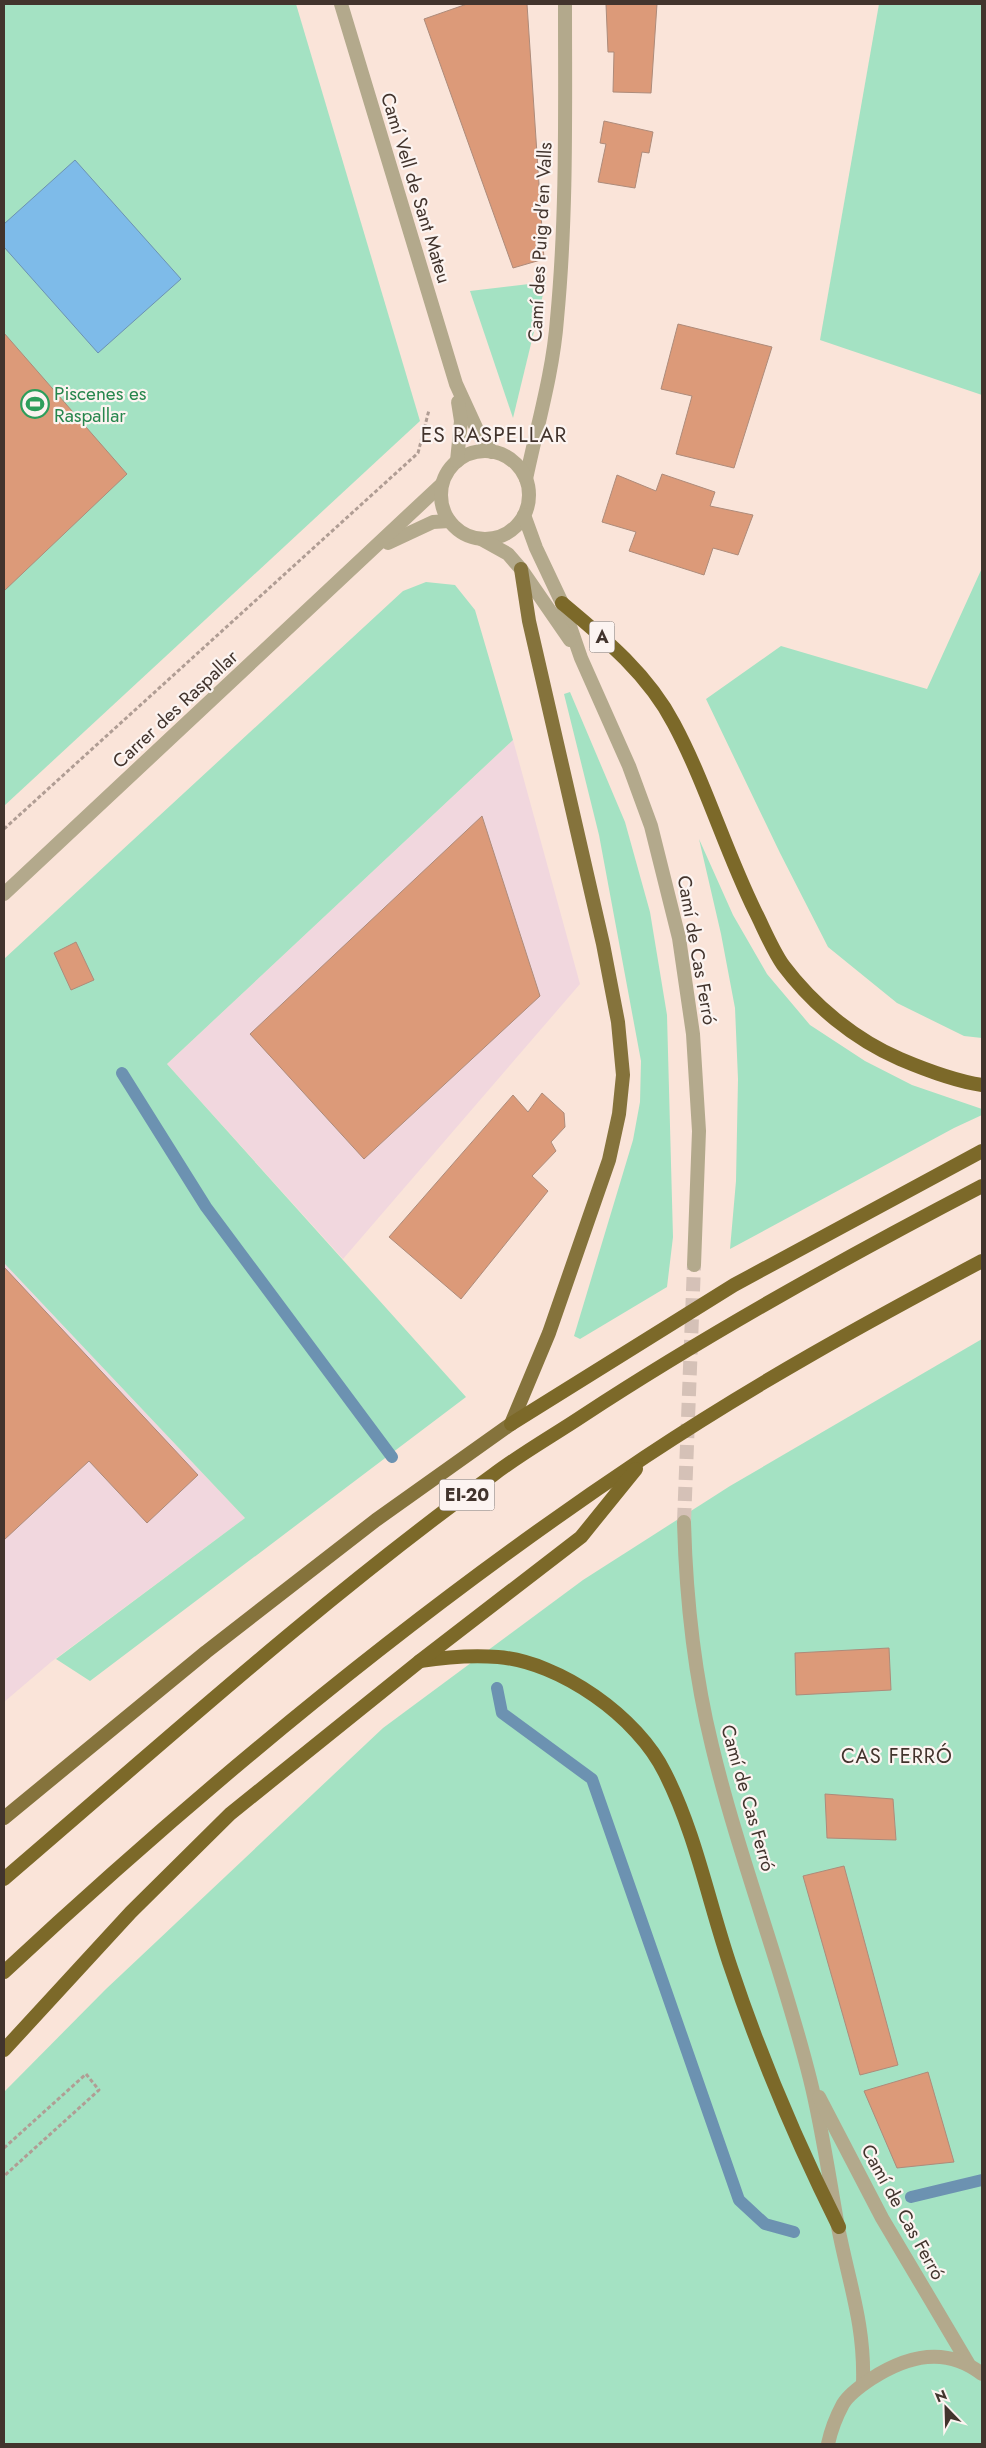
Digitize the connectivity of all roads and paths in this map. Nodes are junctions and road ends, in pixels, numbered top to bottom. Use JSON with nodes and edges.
{"nodes":[{"id":1,"x":341,"y":4,"type":"edge"},
{"id":2,"x":565,"y":4,"type":"edge"},
{"id":3,"x":456,"y":384,"type":"junction"},
{"id":4,"x":429,"y":409,"type":"dead end"},
{"id":5,"x":492,"y":452,"type":"junction"},
{"id":6,"x":457,"y":461,"type":"junction"},
{"id":7,"x":526,"y":479,"type":"junction"},
{"id":8,"x":442,"y":484,"type":"junction"},
{"id":9,"x":524,"y":515,"type":"junction"},
{"id":10,"x":449,"y":521,"type":"junction"},
{"id":11,"x":481,"y":539,"type":"junction"},
{"id":12,"x":372,"y":551,"type":"junction"},
{"id":13,"x":521,"y":569,"type":"junction"},
{"id":14,"x":562,"y":602,"type":"junction"},
{"id":15,"x":582,"y":658,"type":"junction"},
{"id":16,"x":4,"y":829,"type":"edge"},
{"id":17,"x":4,"y":894,"type":"edge"},
{"id":18,"x":982,"y":1085,"type":"edge"},
{"id":19,"x":982,"y":1151,"type":"edge"},
{"id":20,"x":982,"y":1186,"type":"edge"},
{"id":21,"x":982,"y":1261,"type":"edge"},
{"id":22,"x":694,"y":1265,"type":"tunnel mouth"},
{"id":23,"x":511,"y":1424,"type":"junction"},
{"id":24,"x":646,"y":1456,"type":"junction"},
{"id":25,"x":684,"y":1522,"type":"tunnel mouth"},
{"id":26,"x":420,"y":1661,"type":"junction"},
{"id":27,"x":4,"y":1818,"type":"edge"},
{"id":28,"x":4,"y":1879,"type":"edge"},
{"id":29,"x":4,"y":1972,"type":"edge"},
{"id":30,"x":4,"y":2050,"type":"edge"},
{"id":31,"x":810,"y":2078,"type":"junction"},
{"id":32,"x":4,"y":2148,"type":"edge"},
{"id":33,"x":4,"y":2176,"type":"edge"},
{"id":34,"x":838,"y":2227,"type":"junction"},
{"id":35,"x":968,"y":2362,"type":"junction"},
{"id":36,"x":982,"y":2374,"type":"edge"},
{"id":37,"x":863,"y":2384,"type":"junction"},
{"id":38,"x":828,"y":2444,"type":"edge"}],
"edges":[{"from":1,"to":3,"type":"street","name":"Camí Vell de Sant Mateu"},
{"from":2,"to":7,"type":"street","name":"Camí des Puig d'en Valls"},
{"from":3,"to":5,"type":"street","name":"Camí Vell de Sant Mateu"},
{"from":3,"to":6,"type":"street","name":"Camí Vell de Sant Mateu"},
{"from":4,"to":16,"type":"path"},
{"from":5,"to":6,"type":"street"},
{"from":5,"to":7,"type":"street"},
{"from":6,"to":8,"type":"street"},
{"from":7,"to":9,"type":"street"},
{"from":8,"to":10,"type":"street"},
{"from":8,"to":12,"type":"street","name":"Carrer des Raspallar"},
{"from":9,"to":11,"type":"street"},
{"from":9,"to":14,"type":"street","name":"Camí de Cas Ferró"},
{"from":10,"to":11,"type":"street"},
{"from":10,"to":12,"type":"street"},
{"from":11,"to":13,"type":"street","name":"Camí de Cas Ferró"},
{"from":12,"to":17,"type":"street","name":"Carrer des Raspallar"},
{"from":13,"to":15,"type":"street","name":"Camí de Cas Ferró"},
{"from":13,"to":23,"type":"main road"},
{"from":14,"to":15,"type":"street","name":"Camí de Cas Ferró"},
{"from":14,"to":18,"type":"highway","number":"A"},
{"from":15,"to":22,"type":"street","name":"Camí de Cas Ferró"},
{"from":19,"to":23,"type":"highway"},
{"from":20,"to":28,"type":"highway","number":"EI-20"},
{"from":21,"to":24,"type":"highway"},
{"from":23,"to":27,"type":"main road"},
{"from":24,"to":26,"type":"highway"},
{"from":24,"to":29,"type":"highway"},
{"from":25,"to":31,"type":"street","name":"Camí de Cas Ferró"},
{"from":26,"to":30,"type":"highway"},
{"from":26,"to":34,"type":"highway"},
{"from":31,"to":34,"type":"street","name":"Camí de Cas Ferró"},
{"from":31,"to":35,"type":"street","name":"Camí de Cas Ferró"},
{"from":32,"to":33,"type":"path"},
{"from":34,"to":37,"type":"street","name":"Camí de Cas Ferró"},
{"from":35,"to":36,"type":"street"},
{"from":35,"to":37,"type":"street"},
{"from":37,"to":38,"type":"street"}]}
